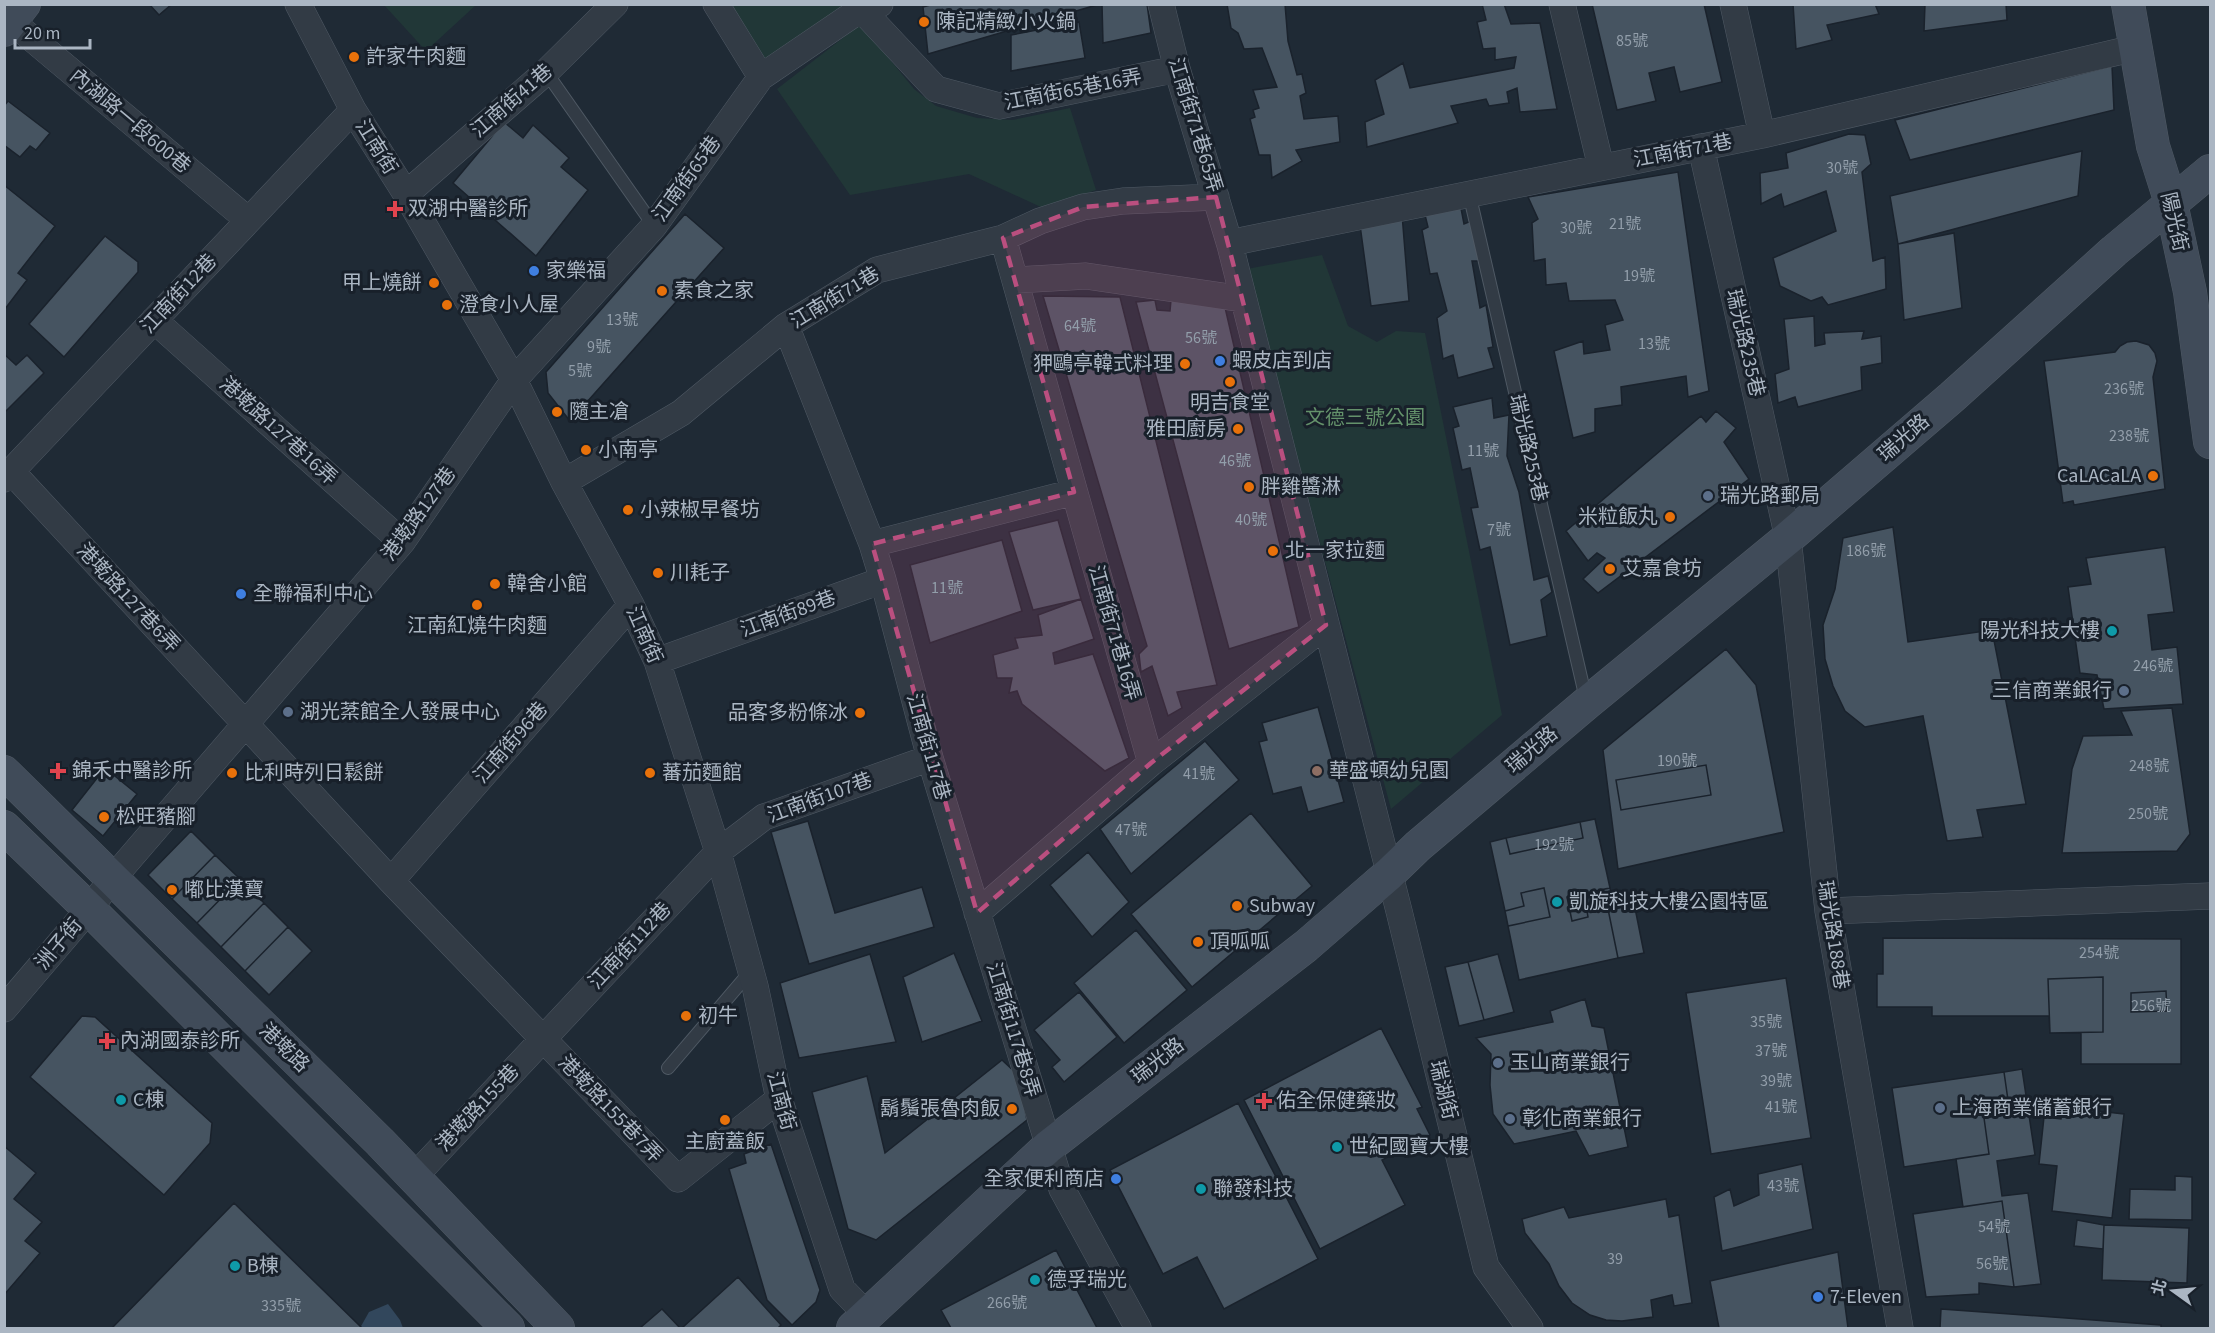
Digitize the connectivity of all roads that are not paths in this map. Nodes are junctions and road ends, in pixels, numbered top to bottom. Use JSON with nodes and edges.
{"nodes":[{"id":1,"x":615,"y":4,"type":"edge"},
{"id":2,"x":716,"y":4,"type":"edge"},
{"id":3,"x":1161,"y":4,"type":"edge"},
{"id":4,"x":1562,"y":4,"type":"edge"},
{"id":5,"x":1733,"y":4,"type":"edge"},
{"id":6,"x":2128,"y":4,"type":"edge"},
{"id":7,"x":300,"y":6,"type":"edge"},
{"id":8,"x":867,"y":6,"type":"edge"},
{"id":9,"x":13,"y":18,"type":"edge"},
{"id":10,"x":2135,"y":48,"type":"junction"},
{"id":11,"x":1177,"y":69,"type":"junction"},
{"id":12,"x":546,"y":72,"type":"junction"},
{"id":13,"x":761,"y":77,"type":"junction"},
{"id":14,"x":353,"y":110,"type":"junction"},
{"id":15,"x":1762,"y":135,"type":"junction"},
{"id":16,"x":1701,"y":147,"type":"junction"},
{"id":17,"x":1601,"y":167,"type":"junction"},
{"id":18,"x":2211,"y":171,"type":"edge"},
{"id":19,"x":1469,"y":193,"type":"junction"},
{"id":20,"x":406,"y":194,"type":"junction"},
{"id":21,"x":1216,"y":197,"type":"junction"},
{"id":22,"x":2171,"y":203,"type":"junction"},
{"id":23,"x":248,"y":220,"type":"junction"},
{"id":24,"x":654,"y":226,"type":"junction"},
{"id":25,"x":1003,"y":238,"type":"junction"},
{"id":26,"x":1230,"y":245,"type":"junction"},
{"id":27,"x":1016,"y":280,"type":"junction"},
{"id":28,"x":1243,"y":299,"type":"junction"},
{"id":29,"x":154,"y":320,"type":"junction"},
{"id":30,"x":786,"y":326,"type":"junction"},
{"id":31,"x":514,"y":380,"type":"junction"},
{"id":32,"x":2210,"y":436,"type":"edge"},
{"id":33,"x":8,"y":475,"type":"edge"},
{"id":34,"x":564,"y":482,"type":"junction"},
{"id":35,"x":1074,"y":492,"type":"junction"},
{"id":36,"x":1788,"y":538,"type":"junction"},
{"id":37,"x":402,"y":542,"type":"junction"},
{"id":38,"x":872,"y":544,"type":"junction"},
{"id":39,"x":883,"y":580,"type":"junction"},
{"id":40,"x":631,"y":605,"type":"junction"},
{"id":41,"x":1326,"y":625,"type":"junction"},
{"id":42,"x":657,"y":661,"type":"junction"},
{"id":43,"x":1587,"y":704,"type":"junction"},
{"id":44,"x":244,"y":724,"type":"junction"},
{"id":45,"x":930,"y":758,"type":"junction"},
{"id":46,"x":1152,"y":763,"type":"junction"},
{"id":47,"x":4,"y":772,"type":"edge"},
{"id":48,"x":4,"y":827,"type":"edge"},
{"id":49,"x":718,"y":852,"type":"junction"},
{"id":50,"x":1389,"y":874,"type":"junction"},
{"id":51,"x":113,"y":878,"type":"junction"},
{"id":52,"x":391,"y":880,"type":"junction"},
{"id":53,"x":2211,"y":896,"type":"edge"},
{"id":54,"x":89,"y":909,"type":"junction"},
{"id":55,"x":1828,"y":911,"type":"junction"},
{"id":56,"x":977,"y":913,"type":"junction"},
{"id":57,"x":751,"y":971,"type":"junction"},
{"id":58,"x":4,"y":1009,"type":"edge"},
{"id":59,"x":543,"y":1039,"type":"junction"},
{"id":60,"x":668,"y":1068,"type":"dead end"},
{"id":61,"x":779,"y":1099,"type":"junction"},
{"id":62,"x":1048,"y":1147,"type":"junction"},
{"id":63,"x":414,"y":1177,"type":"junction"},
{"id":64,"x":860,"y":1322,"type":"edge"},
{"id":65,"x":508,"y":1329,"type":"edge"},
{"id":66,"x":558,"y":1329,"type":"edge"},
{"id":67,"x":1138,"y":1329,"type":"edge"},
{"id":68,"x":1530,"y":1329,"type":"edge"},
{"id":69,"x":1900,"y":1329,"type":"edge"}],
"edges":[{"from":1,"to":12,"type":"street","name":"江南街41巷"},
{"from":2,"to":13,"type":"street"},
{"from":3,"to":11,"type":"street","name":"江南街71巷65弄"},
{"from":4,"to":17,"type":"street"},
{"from":5,"to":15,"type":"street"},
{"from":6,"to":10,"type":"street","name":"陽光街"},
{"from":7,"to":14,"type":"street","name":"江南街"},
{"from":8,"to":11,"type":"street","name":"江南街65巷16弄"},
{"from":8,"to":13,"type":"street","name":"江南街65巷"},
{"from":9,"to":23,"type":"street","name":"內湖路一段600巷"},
{"from":10,"to":15,"type":"street","name":"江南街71巷"},
{"from":10,"to":22,"type":"street","name":"陽光街"},
{"from":11,"to":21,"type":"street","name":"江南街71巷65弄"},
{"from":12,"to":20,"type":"street","name":"江南街41巷"},
{"from":12,"to":24,"type":"lane"},
{"from":13,"to":24,"type":"street","name":"江南街65巷"},
{"from":14,"to":20,"type":"street","name":"江南街"},
{"from":14,"to":23,"type":"street","name":"江南街12巷"},
{"from":15,"to":16,"type":"street","name":"江南街71巷"},
{"from":16,"to":17,"type":"street","name":"江南街71巷"},
{"from":16,"to":36,"type":"street","name":"瑞光路235巷"},
{"from":17,"to":19,"type":"street","name":"江南街71巷"},
{"from":18,"to":22,"type":"street","name":"瑞光路"},
{"from":19,"to":26,"type":"street","name":"江南街71巷"},
{"from":19,"to":43,"type":"lane","name":"瑞光路253巷"},
{"from":20,"to":31,"type":"street","name":"江南街"},
{"from":21,"to":25,"type":"street","name":"江南街71巷"},
{"from":21,"to":26,"type":"street","name":"江南街71巷65弄"},
{"from":22,"to":32,"type":"street","name":"陽光街"},
{"from":22,"to":36,"type":"street","name":"瑞光路"},
{"from":23,"to":29,"type":"street","name":"江南街12巷"},
{"from":24,"to":31,"type":"street","name":"江南街65巷"},
{"from":25,"to":27,"type":"street","name":"江南街71巷16弄"},
{"from":25,"to":30,"type":"street","name":"江南街71巷"},
{"from":26,"to":28,"type":"street"},
{"from":27,"to":28,"type":"street"},
{"from":27,"to":35,"type":"street","name":"江南街71巷16弄"},
{"from":28,"to":41,"type":"street"},
{"from":29,"to":33,"type":"street","name":"江南街12巷"},
{"from":29,"to":37,"type":"street","name":"港墘路127巷16弄"},
{"from":30,"to":34,"type":"street","name":"江南街71巷"},
{"from":30,"to":38,"type":"street"},
{"from":31,"to":34,"type":"street","name":"江南街"},
{"from":31,"to":37,"type":"street","name":"港墘路127巷"},
{"from":33,"to":44,"type":"street","name":"港墘路127巷6弄"},
{"from":34,"to":40,"type":"street","name":"江南街"},
{"from":35,"to":38,"type":"street"},
{"from":35,"to":46,"type":"street","name":"江南街71巷16弄"},
{"from":36,"to":43,"type":"street","name":"瑞光路"},
{"from":36,"to":55,"type":"street","name":"瑞光路188巷"},
{"from":37,"to":44,"type":"street","name":"港墘路127巷"},
{"from":38,"to":39,"type":"street"},
{"from":39,"to":42,"type":"street","name":"江南街89巷"},
{"from":39,"to":45,"type":"street","name":"江南街117巷"},
{"from":40,"to":42,"type":"street","name":"江南街"},
{"from":40,"to":52,"type":"street","name":"江南街96巷"},
{"from":41,"to":46,"type":"street"},
{"from":41,"to":50,"type":"street"},
{"from":42,"to":49,"type":"street","name":"江南街"},
{"from":43,"to":50,"type":"street","name":"瑞光路"},
{"from":44,"to":51,"type":"street","name":"港墘路127巷"},
{"from":44,"to":52,"type":"street"},
{"from":45,"to":49,"type":"street","name":"江南街107巷"},
{"from":45,"to":56,"type":"street","name":"江南街117巷"},
{"from":46,"to":56,"type":"street"},
{"from":47,"to":51,"type":"street","name":"港墘路"},
{"from":48,"to":54,"type":"street","name":"港墘路"},
{"from":49,"to":57,"type":"street","name":"江南街"},
{"from":49,"to":59,"type":"street","name":"江南街112巷"},
{"from":50,"to":62,"type":"street","name":"瑞光路"},
{"from":50,"to":68,"type":"street","name":"瑞湖街"},
{"from":51,"to":54,"type":"street","name":"洲子街"},
{"from":51,"to":63,"type":"street","name":"港墘路"},
{"from":52,"to":59,"type":"street"},
{"from":53,"to":55,"type":"street"},
{"from":54,"to":58,"type":"street","name":"洲子街"},
{"from":54,"to":65,"type":"street","name":"港墘路"},
{"from":55,"to":69,"type":"street","name":"瑞光路188巷"},
{"from":56,"to":62,"type":"street","name":"江南街117巷8弄"},
{"from":57,"to":60,"type":"lane"},
{"from":57,"to":61,"type":"street","name":"江南街"},
{"from":59,"to":61,"type":"street","name":"港墘路155巷7弄"},
{"from":59,"to":63,"type":"street","name":"港墘路155巷"},
{"from":61,"to":64,"type":"street","name":"江南街"},
{"from":62,"to":64,"type":"street","name":"瑞光路"},
{"from":62,"to":67,"type":"street","name":"江南街117巷8弄"},
{"from":63,"to":66,"type":"street","name":"港墘路"}]}
